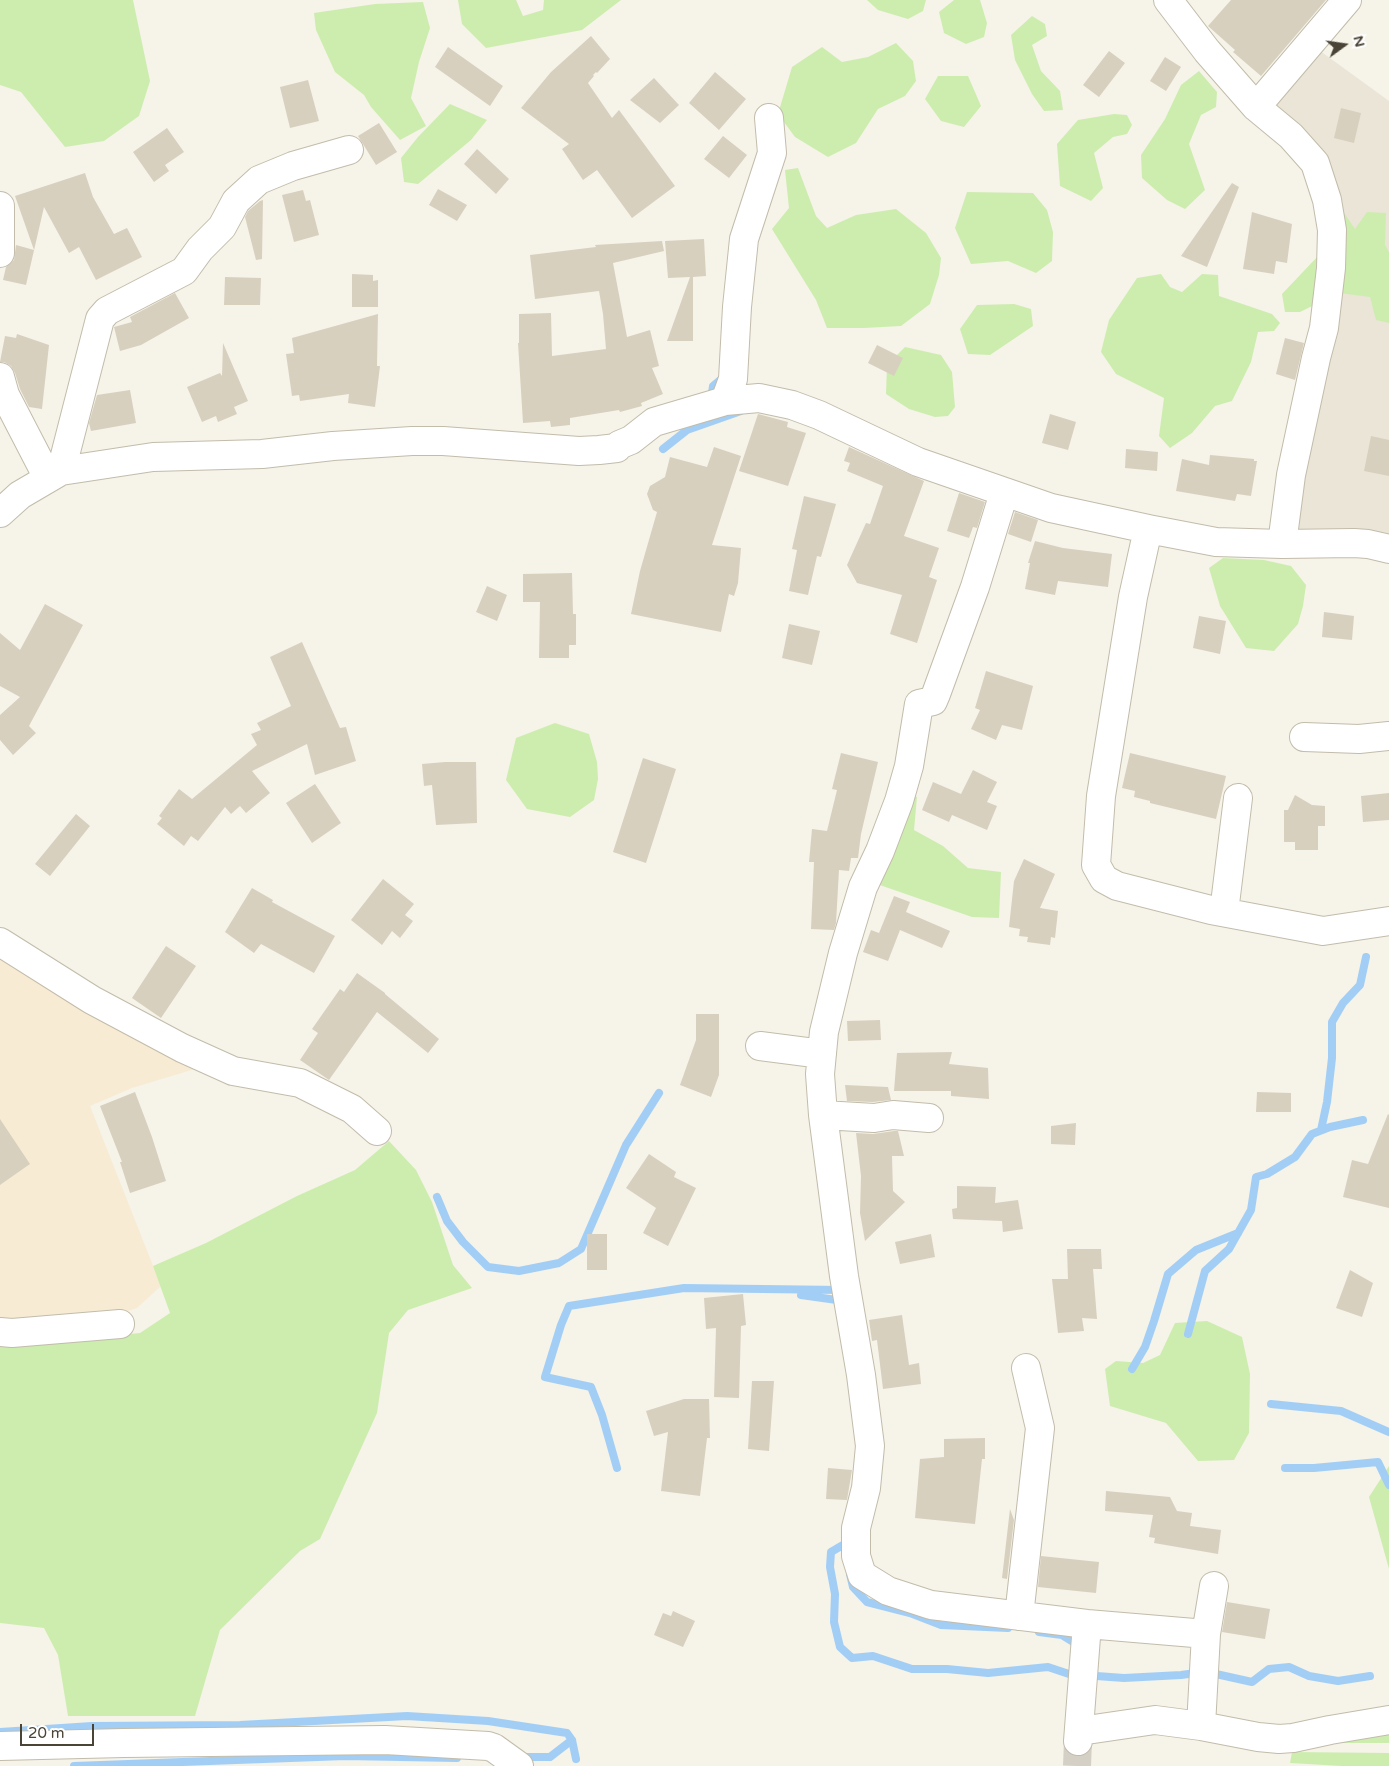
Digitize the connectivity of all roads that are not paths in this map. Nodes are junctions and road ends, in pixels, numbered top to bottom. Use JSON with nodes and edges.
{"nodes":[{"id":1,"x":1347,"y":0,"type":"edge"},
{"id":2,"x":1170,"y":1,"type":"edge"},
{"id":3,"x":1256,"y":107,"type":"junction"},
{"id":4,"x":769,"y":118,"type":"dead end"},
{"id":5,"x":350,"y":150,"type":"dead end"},
{"id":6,"x":0,"y":206,"type":"edge"},
{"id":7,"x":0,"y":253,"type":"edge"},
{"id":8,"x":0,"y":377,"type":"edge"},
{"id":9,"x":725,"y":401,"type":"junction"},
{"id":10,"x":54,"y":475,"type":"junction"},
{"id":11,"x":1004,"y":493,"type":"junction"},
{"id":12,"x":0,"y":513,"type":"edge"},
{"id":13,"x":1148,"y":529,"type":"junction"},
{"id":14,"x":1282,"y":544,"type":"junction"},
{"id":15,"x":1389,"y":549,"type":"edge"},
{"id":16,"x":1304,"y":736,"type":"dead end"},
{"id":17,"x":1389,"y":736,"type":"edge"},
{"id":18,"x":1238,"y":798,"type":"dead end"},
{"id":19,"x":1224,"y":912,"type":"junction"},
{"id":20,"x":1389,"y":921,"type":"edge"},
{"id":21,"x":0,"y":942,"type":"edge"},
{"id":22,"x":760,"y":1046,"type":"dead end"},
{"id":23,"x":822,"y":1054,"type":"junction"},
{"id":24,"x":823,"y":1114,"type":"junction"},
{"id":25,"x":929,"y":1118,"type":"dead end"},
{"id":26,"x":377,"y":1131,"type":"dead end"},
{"id":27,"x":120,"y":1324,"type":"dead end"},
{"id":28,"x":0,"y":1332,"type":"edge"},
{"id":29,"x":1026,"y":1368,"type":"dead end"},
{"id":30,"x":1214,"y":1586,"type":"dead end"},
{"id":31,"x":1019,"y":1616,"type":"junction"},
{"id":32,"x":1087,"y":1624,"type":"junction"},
{"id":33,"x":1206,"y":1634,"type":"junction"},
{"id":34,"x":1389,"y":1720,"type":"edge"},
{"id":35,"x":1201,"y":1726,"type":"junction"},
{"id":36,"x":0,"y":1746,"type":"edge"},
{"id":37,"x":519,"y":1766,"type":"edge"}],
"edges":[{"from":1,"to":3,"type":"street"},
{"from":2,"to":3,"type":"street"},
{"from":3,"to":14,"type":"street"},
{"from":4,"to":9,"type":"street"},
{"from":5,"to":10,"type":"street"},
{"from":6,"to":7,"type":"street"},
{"from":8,"to":10,"type":"street"},
{"from":9,"to":10,"type":"street"},
{"from":9,"to":11,"type":"street"},
{"from":10,"to":12,"type":"street"},
{"from":11,"to":13,"type":"street"},
{"from":11,"to":23,"type":"street"},
{"from":13,"to":14,"type":"street"},
{"from":13,"to":19,"type":"street"},
{"from":14,"to":15,"type":"street"},
{"from":16,"to":17,"type":"street"},
{"from":18,"to":19,"type":"street"},
{"from":19,"to":20,"type":"street"},
{"from":21,"to":26,"type":"street"},
{"from":22,"to":23,"type":"street"},
{"from":23,"to":24,"type":"street"},
{"from":24,"to":25,"type":"street"},
{"from":24,"to":31,"type":"street"},
{"from":27,"to":28,"type":"street"},
{"from":29,"to":31,"type":"street"},
{"from":30,"to":33,"type":"street"},
{"from":31,"to":32,"type":"street"},
{"from":32,"to":33,"type":"street"},
{"from":32,"to":35,"type":"street"},
{"from":33,"to":35,"type":"street"},
{"from":34,"to":35,"type":"street"},
{"from":36,"to":37,"type":"street"}]}
